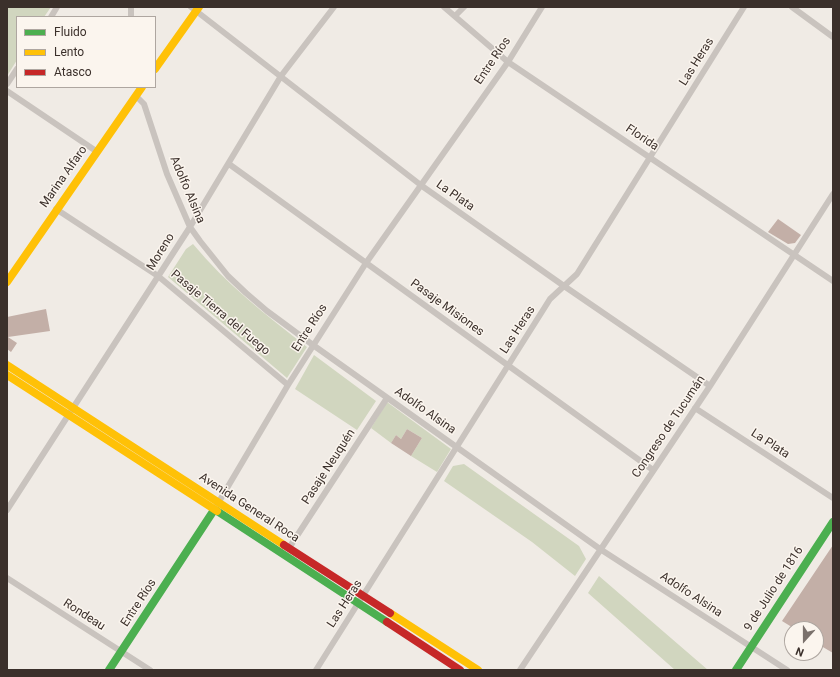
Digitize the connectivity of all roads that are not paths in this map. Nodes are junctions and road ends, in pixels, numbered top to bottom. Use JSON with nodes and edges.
{"nodes":[{"id":1,"x":57,"y":7,"type":"edge"},
{"id":2,"x":334,"y":7,"type":"edge"},
{"id":3,"x":444,"y":7,"type":"edge"},
{"id":4,"x":464,"y":7,"type":"edge"},
{"id":5,"x":542,"y":7,"type":"edge"},
{"id":6,"x":744,"y":7,"type":"edge"},
{"id":7,"x":792,"y":7,"type":"edge"},
{"id":8,"x":195,"y":8,"type":"edge"},
{"id":9,"x":52,"y":16,"type":"edge"},
{"id":10,"x":455,"y":16,"type":"junction"},
{"id":11,"x":833,"y":37,"type":"edge"},
{"id":12,"x":508,"y":62,"type":"junction"},
{"id":13,"x":156,"y":67,"type":"edge"},
{"id":14,"x":16,"y":70,"type":"edge"},
{"id":15,"x":281,"y":76,"type":"junction"},
{"id":16,"x":7,"y":84,"type":"edge"},
{"id":17,"x":140,"y":88,"type":"edge"},
{"id":18,"x":7,"y":91,"type":"edge"},
{"id":19,"x":136,"y":96,"type":"junction"},
{"id":20,"x":96,"y":151,"type":"junction"},
{"id":21,"x":650,"y":157,"type":"junction"},
{"id":22,"x":229,"y":164,"type":"junction"},
{"id":23,"x":422,"y":186,"type":"junction"},
{"id":24,"x":833,"y":194,"type":"edge"},
{"id":25,"x":56,"y":209,"type":"junction"},
{"id":26,"x":190,"y":227,"type":"junction"},
{"id":27,"x":794,"y":254,"type":"junction"},
{"id":28,"x":366,"y":263,"type":"junction"},
{"id":29,"x":158,"y":276,"type":"junction"},
{"id":30,"x":833,"y":281,"type":"edge"},
{"id":31,"x":7,"y":282,"type":"edge"},
{"id":32,"x":564,"y":286,"type":"junction"},
{"id":33,"x":313,"y":345,"type":"junction"},
{"id":34,"x":7,"y":365,"type":"edge"},
{"id":35,"x":508,"y":365,"type":"junction"},
{"id":36,"x":7,"y":376,"type":"edge"},
{"id":37,"x":288,"y":385,"type":"junction"},
{"id":38,"x":710,"y":386,"type":"junction"},
{"id":39,"x":387,"y":398,"type":"junction"},
{"id":40,"x":74,"y":407,"type":"junction"},
{"id":41,"x":695,"y":408,"type":"junction"},
{"id":42,"x":69,"y":415,"type":"junction"},
{"id":43,"x":458,"y":447,"type":"junction"},
{"id":44,"x":653,"y":470,"type":"junction"},
{"id":45,"x":833,"y":498,"type":"edge"},
{"id":46,"x":219,"y":503,"type":"junction"},
{"id":47,"x":7,"y":510,"type":"edge"},
{"id":48,"x":214,"y":510,"type":"junction"},
{"id":49,"x":833,"y":522,"type":"edge"},
{"id":50,"x":289,"y":548,"type":"junction"},
{"id":51,"x":600,"y":549,"type":"junction"},
{"id":52,"x":7,"y":578,"type":"edge"},
{"id":53,"x":364,"y":596,"type":"junction"},
{"id":54,"x":358,"y":604,"type":"junction"},
{"id":55,"x":751,"y":647,"type":"junction"},
{"id":56,"x":121,"y":652,"type":"junction"},
{"id":57,"x":109,"y":670,"type":"edge"},
{"id":58,"x":150,"y":670,"type":"edge"},
{"id":59,"x":316,"y":670,"type":"edge"},
{"id":60,"x":460,"y":670,"type":"edge"},
{"id":61,"x":478,"y":670,"type":"edge"},
{"id":62,"x":520,"y":670,"type":"edge"},
{"id":63,"x":736,"y":670,"type":"edge"},
{"id":64,"x":786,"y":670,"type":"edge"}],
"edges":[{"from":1,"to":9,"type":"street"},
{"from":2,"to":15,"type":"street","name":"Moreno"},
{"from":3,"to":10,"type":"street","name":"Florida"},
{"from":4,"to":10,"type":"street"},
{"from":5,"to":12,"type":"street","name":"Entre Ríos"},
{"from":6,"to":21,"type":"street","name":"Las Heras"},
{"from":7,"to":11,"type":"street"},
{"from":8,"to":13,"type":"main road"},
{"from":8,"to":15,"type":"street","name":"La Plata"},
{"from":10,"to":12,"type":"street","name":"Florida"},
{"from":12,"to":21,"type":"street","name":"Florida"},
{"from":12,"to":23,"type":"street","name":"Entre Ríos"},
{"from":14,"to":16,"type":"street"},
{"from":15,"to":22,"type":"street","name":"Moreno"},
{"from":15,"to":23,"type":"street","name":"La Plata"},
{"from":17,"to":19,"type":"main road","name":"Marina Alfaro"},
{"from":18,"to":20,"type":"street"},
{"from":19,"to":20,"type":"main road","name":"Marina Alfaro"},
{"from":19,"to":26,"type":"street","name":"Adolfo Alsina"},
{"from":20,"to":25,"type":"main road","name":"Marina Alfaro"},
{"from":21,"to":27,"type":"street","name":"Florida"},
{"from":21,"to":32,"type":"street","name":"Las Heras"},
{"from":22,"to":26,"type":"street","name":"Moreno"},
{"from":22,"to":28,"type":"street","name":"Pasaje Misiones"},
{"from":23,"to":28,"type":"street","name":"Entre Ríos"},
{"from":23,"to":32,"type":"street","name":"La Plata"},
{"from":24,"to":27,"type":"street","name":"Congreso de Tucumán"},
{"from":25,"to":29,"type":"street","name":"Pasaje Tierra del Fuego"},
{"from":25,"to":31,"type":"main road","name":"Marina Alfaro"},
{"from":26,"to":29,"type":"street","name":"Moreno"},
{"from":26,"to":33,"type":"street","name":"Adolfo Alsina"},
{"from":27,"to":30,"type":"street","name":"Florida"},
{"from":27,"to":38,"type":"street","name":"Congreso de Tucumán"},
{"from":28,"to":33,"type":"street","name":"Entre Ríos"},
{"from":28,"to":35,"type":"street","name":"Pasaje Misiones"},
{"from":29,"to":37,"type":"street","name":"Pasaje Tierra del Fuego"},
{"from":29,"to":40,"type":"street","name":"Moreno"},
{"from":32,"to":35,"type":"street","name":"Las Heras"},
{"from":32,"to":38,"type":"street","name":"La Plata"},
{"from":33,"to":37,"type":"street","name":"Entre Ríos"},
{"from":33,"to":39,"type":"street","name":"Adolfo Alsina"},
{"from":34,"to":40,"type":"main road","name":"Avenida General Roca"},
{"from":35,"to":43,"type":"street","name":"Las Heras"},
{"from":35,"to":44,"type":"street","name":"Pasaje Misiones"},
{"from":36,"to":42,"type":"main road","name":"Avenida General Roca"},
{"from":37,"to":46,"type":"street","name":"Entre Ríos"},
{"from":38,"to":41,"type":"street","name":"Congreso de Tucumán"},
{"from":39,"to":43,"type":"street","name":"Adolfo Alsina"},
{"from":39,"to":50,"type":"street","name":"Pasaje Neuquén"},
{"from":40,"to":42,"type":"street","name":"Moreno"},
{"from":40,"to":46,"type":"main road","name":"Avenida General Roca"},
{"from":41,"to":44,"type":"street","name":"Congreso de Tucumán"},
{"from":41,"to":45,"type":"street","name":"La Plata"},
{"from":42,"to":47,"type":"street","name":"Moreno"},
{"from":42,"to":48,"type":"main road","name":"Avenida General Roca"},
{"from":43,"to":51,"type":"street","name":"Adolfo Alsina"},
{"from":43,"to":53,"type":"street","name":"Las Heras"},
{"from":44,"to":51,"type":"street","name":"Congreso de Tucumán"},
{"from":46,"to":48,"type":"street","name":"Entre Ríos"},
{"from":46,"to":50,"type":"main road","name":"Avenida General Roca"},
{"from":48,"to":54,"type":"main road","name":"Avenida General Roca"},
{"from":48,"to":56,"type":"main road","name":"Entre Ríos"},
{"from":49,"to":55,"type":"main road","name":"9 de Julio de 1816"},
{"from":50,"to":53,"type":"main road","name":"Avenida General Roca"},
{"from":51,"to":55,"type":"street","name":"Adolfo Alsina"},
{"from":51,"to":62,"type":"street","name":"Congreso de Tucumán"},
{"from":52,"to":56,"type":"street","name":"Rondeau"},
{"from":53,"to":54,"type":"street","name":"Las Heras"},
{"from":53,"to":61,"type":"main road","name":"Avenida General Roca"},
{"from":54,"to":59,"type":"street","name":"Las Heras"},
{"from":54,"to":60,"type":"main road","name":"Avenida General Roca"},
{"from":55,"to":63,"type":"main road","name":"9 de Julio de 1816"},
{"from":55,"to":64,"type":"street","name":"Adolfo Alsina"},
{"from":56,"to":57,"type":"main road","name":"Entre Ríos"},
{"from":56,"to":58,"type":"street","name":"Rondeau"}]}
